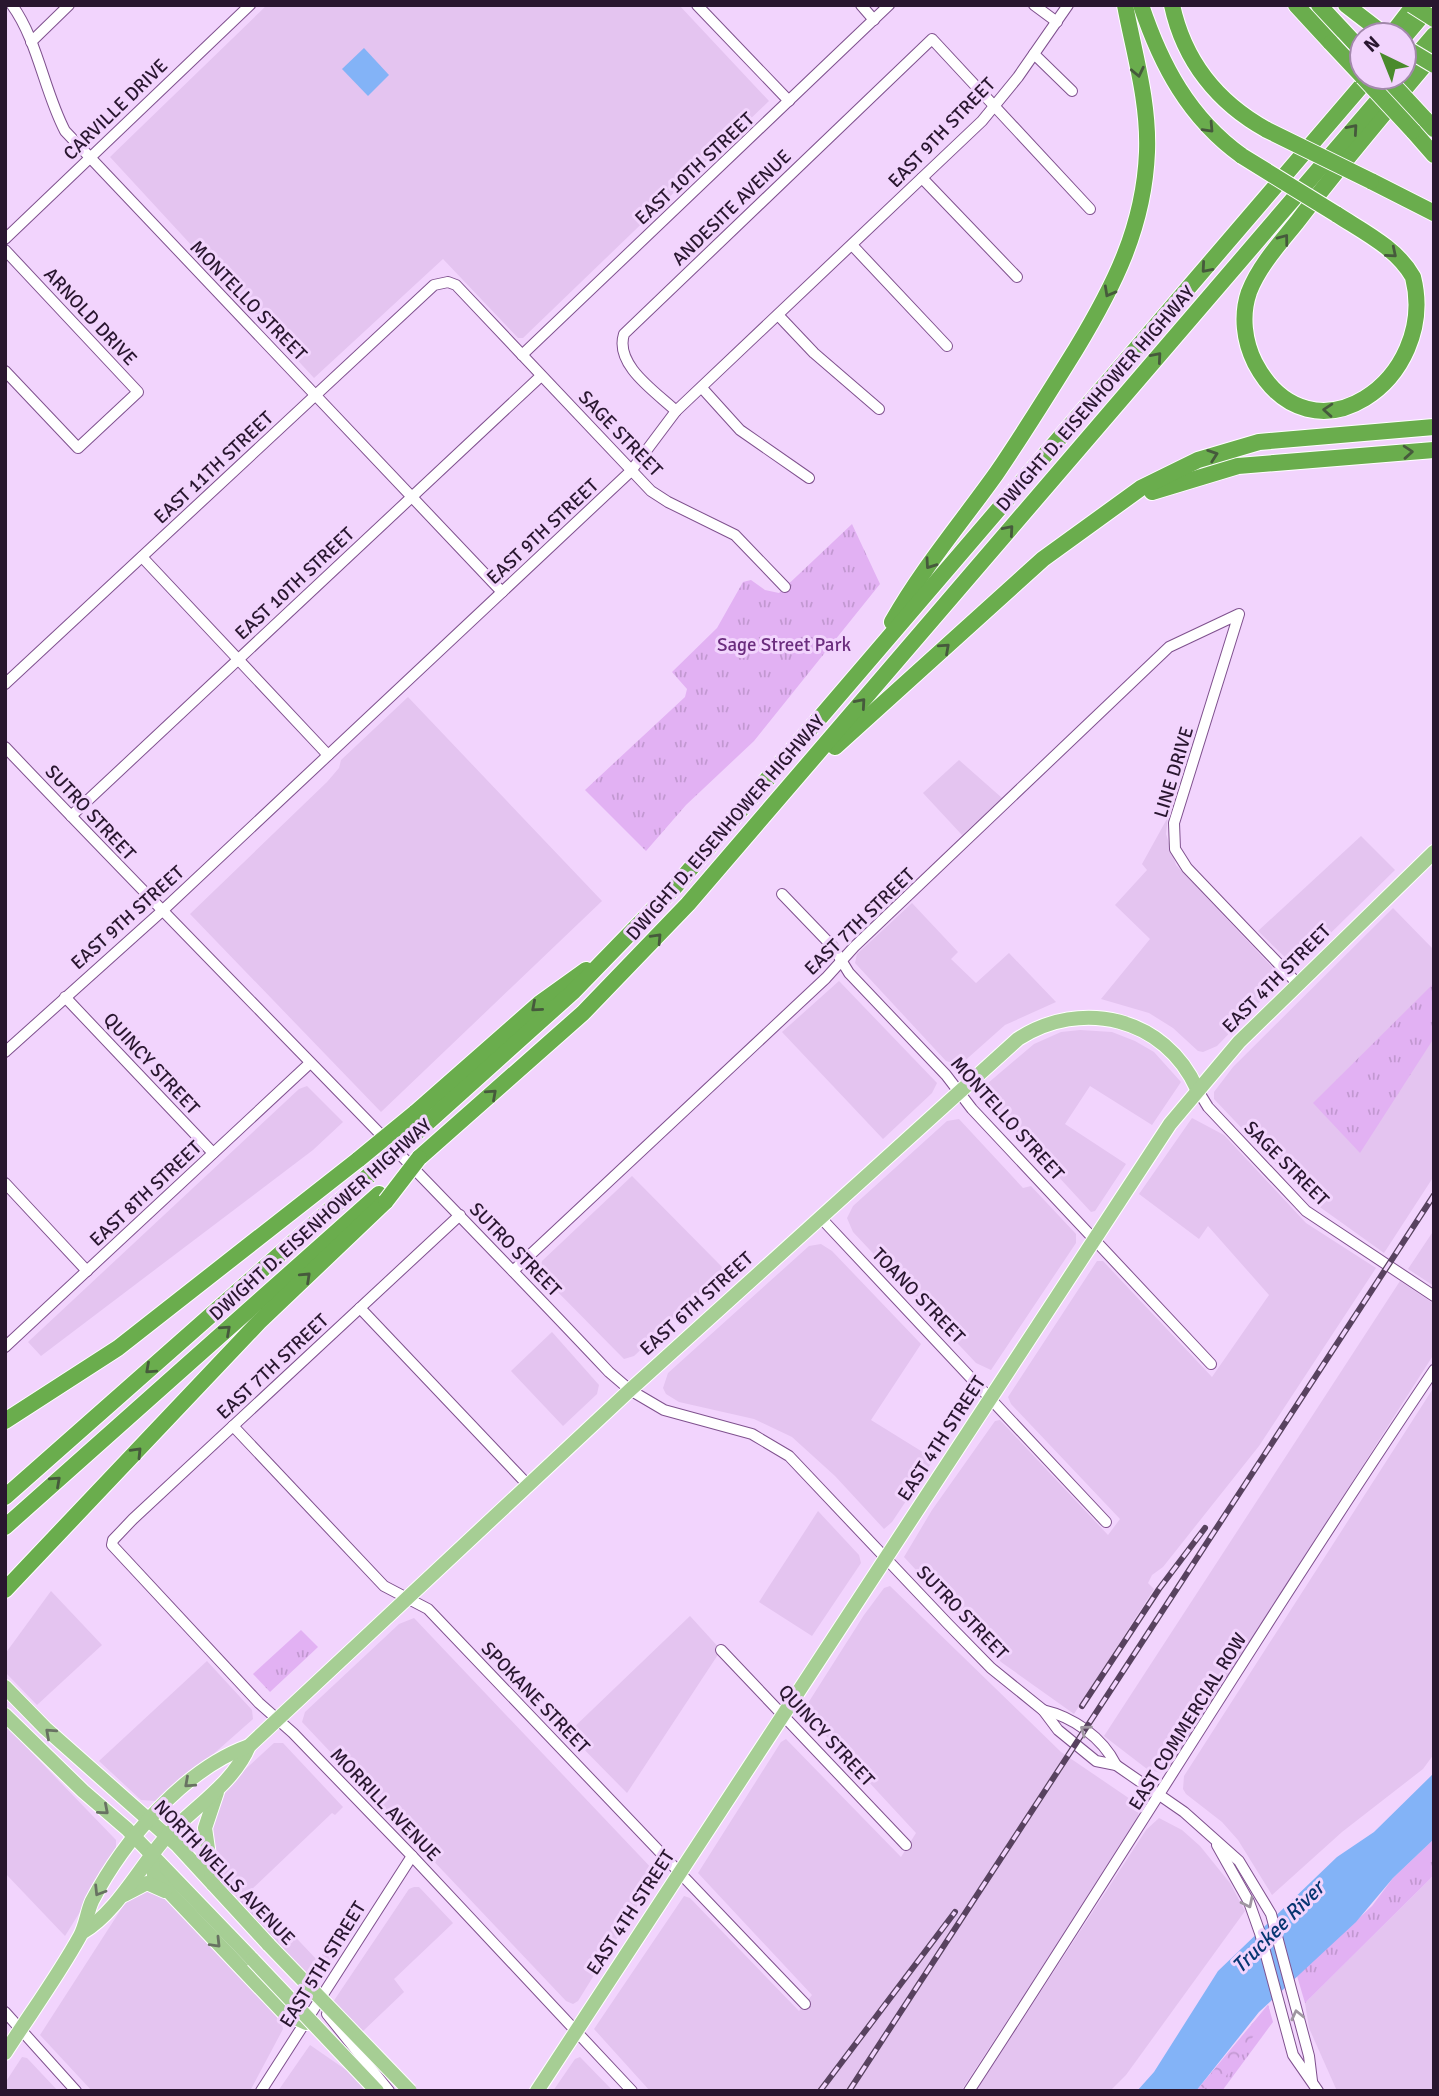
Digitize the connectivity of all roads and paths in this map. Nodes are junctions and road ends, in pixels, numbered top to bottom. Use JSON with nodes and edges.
{"nodes":[{"id":1,"x":12,"y":5,"type":"edge"},
{"id":2,"x":69,"y":5,"type":"edge"},
{"id":3,"x":250,"y":5,"type":"edge"},
{"id":4,"x":697,"y":5,"type":"edge"},
{"id":5,"x":860,"y":5,"type":"edge"},
{"id":6,"x":889,"y":5,"type":"edge"},
{"id":7,"x":1034,"y":5,"type":"edge"},
{"id":8,"x":1068,"y":5,"type":"edge"},
{"id":9,"x":1125,"y":5,"type":"edge"},
{"id":10,"x":1141,"y":5,"type":"edge"},
{"id":11,"x":1172,"y":5,"type":"edge"},
{"id":12,"x":1296,"y":5,"type":"edge"},
{"id":13,"x":1319,"y":5,"type":"edge"},
{"id":14,"x":1413,"y":5,"type":"edge"},
{"id":15,"x":1431,"y":5,"type":"edge"},
{"id":16,"x":1352,"y":10,"type":"edge"},
{"id":17,"x":1434,"y":19,"type":"edge"},
{"id":18,"x":874,"y":20,"type":"junction"},
{"id":19,"x":1367,"y":21,"type":"edge"},
{"id":20,"x":1401,"y":21,"type":"edge"},
{"id":21,"x":1418,"y":21,"type":"edge"},
{"id":22,"x":1056,"y":22,"type":"junction"},
{"id":23,"x":1434,"y":35,"type":"edge"},
{"id":24,"x":1348,"y":36,"type":"edge"},
{"id":25,"x":31,"y":42,"type":"junction"},
{"id":26,"x":1034,"y":54,"type":"junction"},
{"id":27,"x":1418,"y":54,"type":"edge"},
{"id":28,"x":1434,"y":54,"type":"edge"},
{"id":29,"x":1418,"y":55,"type":"edge"},
{"id":30,"x":1348,"y":61,"type":"edge"},
{"id":31,"x":1434,"y":65,"type":"edge"},
{"id":32,"x":1072,"y":91,"type":"dead end"},
{"id":33,"x":1350,"y":91,"type":"edge"},
{"id":34,"x":1357,"y":91,"type":"edge"},
{"id":35,"x":1377,"y":91,"type":"edge"},
{"id":36,"x":1386,"y":91,"type":"edge"},
{"id":37,"x":1399,"y":91,"type":"edge"},
{"id":38,"x":789,"y":101,"type":"junction"},
{"id":39,"x":993,"y":108,"type":"junction"},
{"id":40,"x":1429,"y":124,"type":"edge"},
{"id":41,"x":1315,"y":139,"type":"junction"},
{"id":42,"x":1434,"y":155,"type":"edge"},
{"id":43,"x":89,"y":158,"type":"junction"},
{"id":44,"x":922,"y":178,"type":"junction"},
{"id":45,"x":1090,"y":209,"type":"dead end"},
{"id":46,"x":1434,"y":213,"type":"edge"},
{"id":47,"x":5,"y":239,"type":"edge"},
{"id":48,"x":852,"y":245,"type":"junction"},
{"id":49,"x":5,"y":250,"type":"edge"},
{"id":50,"x":1017,"y":277,"type":"dead end"},
{"id":51,"x":448,"y":282,"type":"joint"},
{"id":52,"x":778,"y":316,"type":"junction"},
{"id":53,"x":947,"y":346,"type":"dead end"},
{"id":54,"x":522,"y":355,"type":"junction"},
{"id":55,"x":5,"y":371,"type":"edge"},
{"id":56,"x":541,"y":376,"type":"junction"},
{"id":57,"x":702,"y":388,"type":"junction"},
{"id":58,"x":316,"y":394,"type":"junction"},
{"id":59,"x":879,"y":409,"type":"dead end"},
{"id":60,"x":676,"y":411,"type":"junction"},
{"id":61,"x":1434,"y":427,"type":"edge"},
{"id":62,"x":1434,"y":450,"type":"edge"},
{"id":63,"x":631,"y":471,"type":"junction"},
{"id":64,"x":809,"y":478,"type":"dead end"},
{"id":65,"x":412,"y":497,"type":"junction"},
{"id":66,"x":1111,"y":511,"type":"junction"},
{"id":67,"x":142,"y":557,"type":"junction"},
{"id":68,"x":785,"y":587,"type":"dead end"},
{"id":69,"x":502,"y":592,"type":"junction"},
{"id":70,"x":1239,"y":614,"type":"joint"},
{"id":71,"x":876,"y":653,"type":"junction"},
{"id":72,"x":239,"y":660,"type":"junction"},
{"id":73,"x":5,"y":684,"type":"edge"},
{"id":74,"x":5,"y":747,"type":"edge"},
{"id":75,"x":328,"y":755,"type":"junction"},
{"id":76,"x":785,"y":792,"type":"junction"},
{"id":77,"x":71,"y":816,"type":"junction"},
{"id":78,"x":1434,"y":852,"type":"edge"},
{"id":79,"x":782,"y":894,"type":"dead end"},
{"id":80,"x":161,"y":912,"type":"junction"},
{"id":81,"x":841,"y":961,"type":"junction"},
{"id":82,"x":1297,"y":983,"type":"junction"},
{"id":83,"x":65,"y":997,"type":"junction"},
{"id":84,"x":5,"y":1052,"type":"edge"},
{"id":85,"x":309,"y":1063,"type":"junction"},
{"id":86,"x":1197,"y":1089,"type":"junction"},
{"id":87,"x":959,"y":1092,"type":"junction"},
{"id":88,"x":421,"y":1118,"type":"junction"},
{"id":89,"x":213,"y":1153,"type":"junction"},
{"id":90,"x":5,"y":1184,"type":"edge"},
{"id":91,"x":383,"y":1197,"type":"junction"},
{"id":92,"x":460,"y":1215,"type":"junction"},
{"id":93,"x":820,"y":1217,"type":"junction"},
{"id":94,"x":1095,"y":1239,"type":"junction"},
{"id":95,"x":87,"y":1271,"type":"junction"},
{"id":96,"x":513,"y":1271,"type":"junction"},
{"id":97,"x":1434,"y":1296,"type":"edge"},
{"id":98,"x":360,"y":1308,"type":"junction"},
{"id":99,"x":5,"y":1347,"type":"edge"},
{"id":100,"x":1211,"y":1364,"type":"dead end"},
{"id":101,"x":1434,"y":1370,"type":"edge"},
{"id":102,"x":630,"y":1390,"type":"junction"},
{"id":103,"x":990,"y":1396,"type":"junction"},
{"id":104,"x":5,"y":1421,"type":"edge"},
{"id":105,"x":233,"y":1426,"type":"junction"},
{"id":106,"x":528,"y":1485,"type":"junction"},
{"id":107,"x":5,"y":1497,"type":"edge"},
{"id":108,"x":1107,"y":1522,"type":"dead end"},
{"id":109,"x":5,"y":1527,"type":"edge"},
{"id":110,"x":112,"y":1545,"type":"joint"},
{"id":111,"x":887,"y":1558,"type":"junction"},
{"id":112,"x":5,"y":1590,"type":"edge"},
{"id":113,"x":407,"y":1598,"type":"junction"},
{"id":114,"x":721,"y":1650,"type":"dead end"},
{"id":115,"x":5,"y":1687,"type":"edge"},
{"id":116,"x":1043,"y":1710,"type":"junction"},
{"id":117,"x":782,"y":1713,"type":"junction"},
{"id":118,"x":5,"y":1715,"type":"edge"},
{"id":119,"x":277,"y":1720,"type":"junction"},
{"id":120,"x":249,"y":1746,"type":"junction"},
{"id":121,"x":1116,"y":1765,"type":"junction"},
{"id":122,"x":220,"y":1786,"type":"junction"},
{"id":123,"x":1161,"y":1796,"type":"junction"},
{"id":124,"x":150,"y":1819,"type":"junction"},
{"id":125,"x":168,"y":1836,"type":"junction"},
{"id":126,"x":134,"y":1837,"type":"junction"},
{"id":127,"x":906,"y":1845,"type":"dead end"},
{"id":128,"x":151,"y":1854,"type":"junction"},
{"id":129,"x":412,"y":1856,"type":"junction"},
{"id":130,"x":679,"y":1872,"type":"junction"},
{"id":131,"x":214,"y":1885,"type":"junction"},
{"id":132,"x":170,"y":1893,"type":"junction"},
{"id":133,"x":118,"y":1899,"type":"junction"},
{"id":134,"x":83,"y":1932,"type":"junction"},
{"id":135,"x":318,"y":2004,"type":"junction"},
{"id":136,"x":805,"y":2004,"type":"dead end"},
{"id":137,"x":5,"y":2012,"type":"edge"},
{"id":138,"x":306,"y":2023,"type":"junction"},
{"id":139,"x":20,"y":2029,"type":"junction"},
{"id":140,"x":575,"y":2031,"type":"junction"},
{"id":141,"x":5,"y":2053,"type":"edge"},
{"id":142,"x":358,"y":2055,"type":"junction"},
{"id":143,"x":1315,"y":2086,"type":"edge"},
{"id":144,"x":76,"y":2091,"type":"edge"},
{"id":145,"x":261,"y":2091,"type":"edge"},
{"id":146,"x":377,"y":2091,"type":"edge"},
{"id":147,"x":389,"y":2091,"type":"edge"},
{"id":148,"x":410,"y":2091,"type":"edge"},
{"id":149,"x":537,"y":2091,"type":"edge"},
{"id":150,"x":632,"y":2091,"type":"edge"},
{"id":151,"x":969,"y":2091,"type":"edge"}],
"edges":[{"from":1,"to":25,"type":"street","name":"MONTELLO STREET"},
{"from":2,"to":25,"type":"street"},
{"from":3,"to":43,"type":"street","name":"CARVILLE DRIVE"},
{"from":4,"to":38,"type":"street"},
{"from":5,"to":18,"type":"street"},
{"from":6,"to":18,"type":"street","name":"EAST 10TH STREET"},
{"from":7,"to":22,"type":"street"},
{"from":8,"to":22,"type":"street","name":"EAST 9TH STREET"},
{"from":9,"to":71,"type":"highway","one_way":true},
{"from":10,"to":28,"type":"highway","one_way":true,"bridge":true},
{"from":11,"to":46,"type":"highway","bridge":true},
{"from":12,"to":30,"type":"highway","bridge":true},
{"from":13,"to":24,"type":"highway"},
{"from":14,"to":17,"type":"highway","bridge":true},
{"from":14,"to":20,"type":"highway"},
{"from":15,"to":21,"type":"highway"},
{"from":16,"to":19,"type":"highway"},
{"from":18,"to":38,"type":"street","name":"EAST 10TH STREET"},
{"from":22,"to":26,"type":"street","name":"EAST 9TH STREET"},
{"from":23,"to":27,"type":"highway"},
{"from":25,"to":43,"type":"street","name":"MONTELLO STREET"},
{"from":26,"to":32,"type":"street"},
{"from":26,"to":39,"type":"street","name":"EAST 9TH STREET"},
{"from":29,"to":31,"type":"highway","bridge":true},
{"from":33,"to":41,"type":"highway"},
{"from":34,"to":41,"type":"highway","name":"DWIGHT D. EISENHOWER HIGHWAY"},
{"from":35,"to":42,"type":"highway","bridge":true},
{"from":76,"to":36,"type":"highway","name":"DWIGHT D. EISENHOWER HIGHWAY","one_way":true},
{"from":37,"to":40,"type":"highway","bridge":true},
{"from":38,"to":54,"type":"street","name":"EAST 10TH STREET"},
{"from":39,"to":44,"type":"street","name":"EAST 9TH STREET"},
{"from":39,"to":45,"type":"street"},
{"from":39,"to":60,"type":"street","name":"ANDESITE AVENUE"},
{"from":41,"to":71,"type":"highway","name":"DWIGHT D. EISENHOWER HIGHWAY","one_way":true},
{"from":43,"to":47,"type":"street","name":"CARVILLE DRIVE"},
{"from":43,"to":58,"type":"street","name":"MONTELLO STREET"},
{"from":44,"to":48,"type":"street","name":"EAST 9TH STREET"},
{"from":44,"to":50,"type":"street"},
{"from":48,"to":52,"type":"street","name":"EAST 9TH STREET"},
{"from":48,"to":53,"type":"street"},
{"from":49,"to":55,"type":"street","name":"ARNOLD DRIVE"},
{"from":51,"to":54,"type":"street","name":"SAGE STREET"},
{"from":51,"to":58,"type":"street","name":"EAST 11TH STREET"},
{"from":52,"to":57,"type":"street","name":"EAST 9TH STREET"},
{"from":52,"to":59,"type":"street"},
{"from":54,"to":56,"type":"street","name":"SAGE STREET"},
{"from":56,"to":63,"type":"street","name":"SAGE STREET"},
{"from":56,"to":65,"type":"street","name":"EAST 10TH STREET"},
{"from":57,"to":60,"type":"street","name":"EAST 9TH STREET"},
{"from":57,"to":64,"type":"street"},
{"from":58,"to":65,"type":"street","name":"MONTELLO STREET"},
{"from":58,"to":67,"type":"street","name":"EAST 11TH STREET"},
{"from":60,"to":63,"type":"street","name":"EAST 9TH STREET"},
{"from":66,"to":61,"type":"highway","one_way":true},
{"from":66,"to":62,"type":"highway","one_way":true},
{"from":63,"to":68,"type":"street","name":"SAGE STREET"},
{"from":63,"to":69,"type":"street","name":"EAST 9TH STREET"},
{"from":65,"to":69,"type":"street","name":"MONTELLO STREET"},
{"from":65,"to":72,"type":"street","name":"EAST 10TH STREET"},
{"from":76,"to":66,"type":"highway","one_way":true},
{"from":67,"to":72,"type":"street"},
{"from":67,"to":73,"type":"street","name":"EAST 11TH STREET"},
{"from":69,"to":75,"type":"street","name":"EAST 9TH STREET"},
{"from":70,"to":81,"type":"street","name":"EAST 7TH STREET"},
{"from":70,"to":82,"type":"street","name":"LINE DRIVE"},
{"from":71,"to":88,"type":"highway","name":"DWIGHT D. EISENHOWER HIGHWAY","one_way":true},
{"from":72,"to":75,"type":"street"},
{"from":72,"to":77,"type":"street","name":"EAST 10TH STREET"},
{"from":74,"to":77,"type":"street","name":"SUTRO STREET"},
{"from":75,"to":80,"type":"street","name":"EAST 9TH STREET"},
{"from":91,"to":76,"type":"highway","name":"DWIGHT D. EISENHOWER HIGHWAY","one_way":true,"bridge":true},
{"from":77,"to":80,"type":"street","name":"SUTRO STREET"},
{"from":78,"to":82,"type":"main road","name":"EAST 4TH STREET"},
{"from":79,"to":81,"type":"street","name":"MONTELLO STREET"},
{"from":80,"to":83,"type":"street","name":"EAST 9TH STREET"},
{"from":80,"to":85,"type":"street","name":"SUTRO STREET"},
{"from":81,"to":87,"type":"street","name":"MONTELLO STREET"},
{"from":81,"to":96,"type":"street","name":"EAST 7TH STREET"},
{"from":82,"to":86,"type":"main road","name":"EAST 4TH STREET"},
{"from":83,"to":84,"type":"street","name":"EAST 9TH STREET"},
{"from":83,"to":89,"type":"street","name":"QUINCY STREET"},
{"from":85,"to":89,"type":"street","name":"EAST 8TH STREET"},
{"from":85,"to":92,"type":"street","name":"SUTRO STREET"},
{"from":86,"to":87,"type":"main road","name":"EAST 6TH STREET"},
{"from":86,"to":94,"type":"main road","name":"EAST 4TH STREET"},
{"from":86,"to":97,"type":"street","name":"SAGE STREET"},
{"from":87,"to":93,"type":"main road","name":"EAST 6TH STREET"},
{"from":87,"to":94,"type":"street","name":"MONTELLO STREET"},
{"from":88,"to":104,"type":"highway","bridge":true},
{"from":88,"to":107,"type":"highway","name":"DWIGHT D. EISENHOWER HIGHWAY","one_way":true,"bridge":true},
{"from":89,"to":95,"type":"street","name":"EAST 8TH STREET"},
{"from":90,"to":95,"type":"street"},
{"from":109,"to":91,"type":"highway","name":"DWIGHT D. EISENHOWER HIGHWAY","one_way":true},
{"from":112,"to":91,"type":"highway","one_way":true},
{"from":92,"to":96,"type":"street","name":"SUTRO STREET"},
{"from":92,"to":98,"type":"street","name":"EAST 7TH STREET"},
{"from":93,"to":102,"type":"main road","name":"EAST 6TH STREET"},
{"from":93,"to":103,"type":"street","name":"TOANO STREET"},
{"from":94,"to":100,"type":"street","name":"MONTELLO STREET"},
{"from":94,"to":103,"type":"main road","name":"EAST 4TH STREET"},
{"from":95,"to":99,"type":"street","name":"EAST 8TH STREET"},
{"from":96,"to":102,"type":"street","name":"SUTRO STREET"},
{"from":98,"to":105,"type":"street","name":"EAST 7TH STREET"},
{"from":98,"to":106,"type":"street"},
{"from":101,"to":123,"type":"street","name":"EAST COMMERCIAL ROW"},
{"from":102,"to":106,"type":"main road","name":"EAST 6TH STREET"},
{"from":102,"to":111,"type":"street","name":"SUTRO STREET"},
{"from":103,"to":108,"type":"street","name":"TOANO STREET"},
{"from":103,"to":111,"type":"main road","name":"EAST 4TH STREET"},
{"from":105,"to":110,"type":"street","name":"EAST 7TH STREET"},
{"from":105,"to":113,"type":"street","name":"SPOKANE STREET"},
{"from":106,"to":113,"type":"main road","name":"EAST 6TH STREET"},
{"from":110,"to":119,"type":"street","name":"MORRILL AVENUE"},
{"from":111,"to":116,"type":"street","name":"SUTRO STREET"},
{"from":111,"to":117,"type":"main road","name":"EAST 4TH STREET"},
{"from":113,"to":119,"type":"main road","name":"EAST 6TH STREET"},
{"from":113,"to":130,"type":"street","name":"SPOKANE STREET"},
{"from":114,"to":117,"type":"street","name":"QUINCY STREET"},
{"from":124,"to":115,"type":"main road","name":"NORTH WELLS AVENUE","one_way":true},
{"from":121,"to":116,"type":"street","name":"SUTRO STREET","one_way":true},
{"from":116,"to":121,"type":"street","name":"SUTRO STREET"},
{"from":117,"to":127,"type":"street","name":"QUINCY STREET"},
{"from":117,"to":130,"type":"main road","name":"EAST 4TH STREET"},
{"from":118,"to":126,"type":"main road","one_way":true},
{"from":119,"to":120,"type":"main road","name":"EAST 6TH STREET"},
{"from":119,"to":129,"type":"street","name":"MORRILL AVENUE"},
{"from":120,"to":122,"type":"main road","name":"EAST 6TH STREET"},
{"from":120,"to":124,"type":"main road","name":"EAST 6TH STREET","one_way":true},
{"from":121,"to":123,"type":"street","name":"SUTRO STREET"},
{"from":122,"to":125,"type":"main road","name":"EAST 6TH STREET"},
{"from":122,"to":131,"type":"main road"},
{"from":123,"to":143,"type":"street","name":"SUTRO STREET"},
{"from":123,"to":151,"type":"street","name":"EAST COMMERCIAL ROW"},
{"from":124,"to":125,"type":"main road","name":"NORTH WELLS AVENUE"},
{"from":124,"to":126,"type":"main road","name":"EAST 6TH STREET"},
{"from":125,"to":128,"type":"main road","name":"EAST 6TH STREET"},
{"from":125,"to":131,"type":"main road","name":"NORTH WELLS AVENUE"},
{"from":126,"to":128,"type":"main road"},
{"from":126,"to":134,"type":"main road","name":"EAST 6TH STREET","one_way":true},
{"from":128,"to":132,"type":"main road"},
{"from":128,"to":133,"type":"main road","name":"EAST 6TH STREET"},
{"from":128,"to":146,"type":"main road","bridge":true},
{"from":129,"to":135,"type":"street","name":"EAST 5TH STREET"},
{"from":129,"to":140,"type":"street","name":"MORRILL AVENUE"},
{"from":130,"to":136,"type":"street","name":"SPOKANE STREET"},
{"from":130,"to":140,"type":"main road","name":"EAST 4TH STREET"},
{"from":131,"to":148,"type":"main road","name":"NORTH WELLS AVENUE","bridge":true},
{"from":132,"to":133,"type":"main road"},
{"from":132,"to":138,"type":"main road","one_way":true},
{"from":133,"to":134,"type":"main road","name":"EAST 6TH STREET"},
{"from":134,"to":139,"type":"main road","name":"EAST 6TH STREET"},
{"from":135,"to":138,"type":"street","name":"EAST 5TH STREET"},
{"from":135,"to":142,"type":"street"},
{"from":137,"to":139,"type":"street"},
{"from":138,"to":142,"type":"street"},
{"from":138,"to":145,"type":"street","name":"EAST 5TH STREET"},
{"from":139,"to":141,"type":"main road","name":"EAST 6TH STREET"},
{"from":139,"to":144,"type":"street"},
{"from":140,"to":149,"type":"main road","name":"EAST 4TH STREET"},
{"from":140,"to":150,"type":"street","name":"MORRILL AVENUE"},
{"from":142,"to":147,"type":"street"}]}
